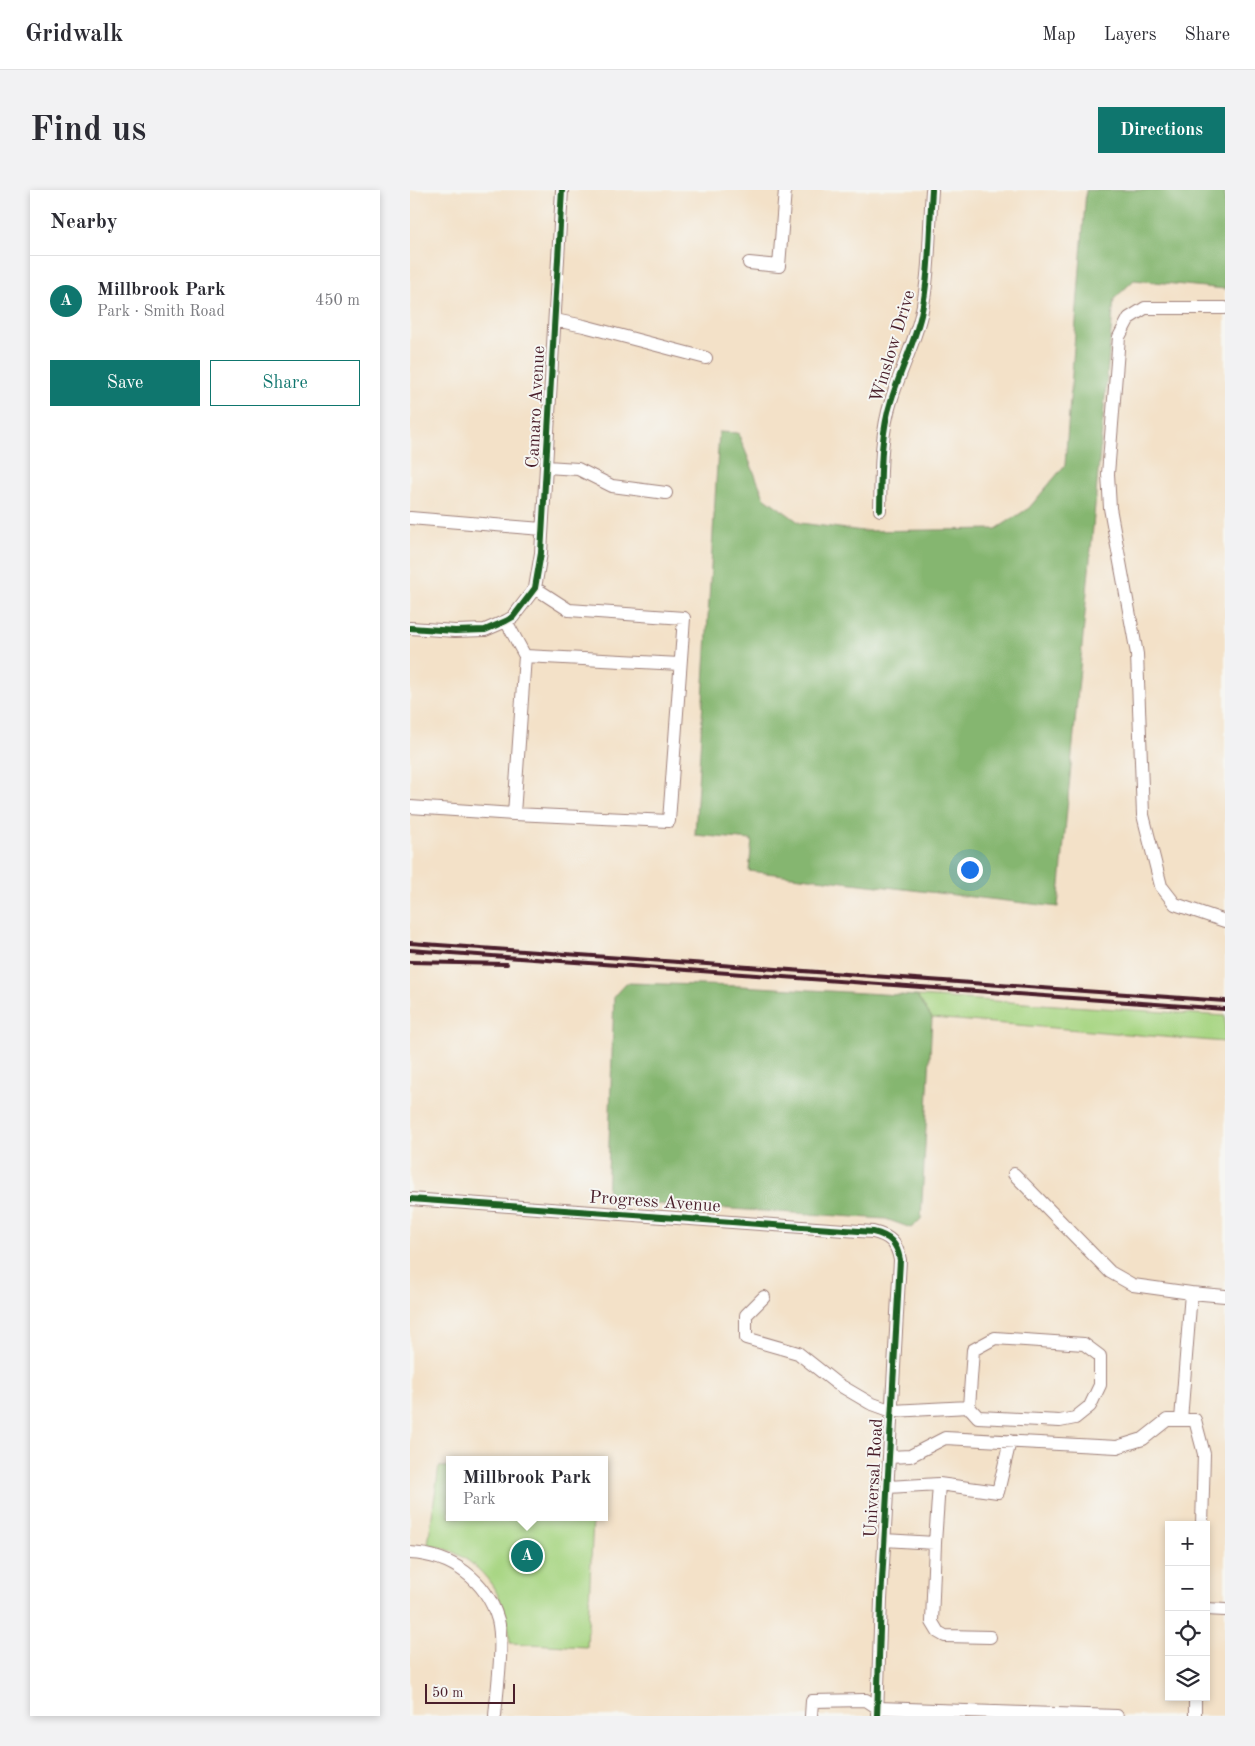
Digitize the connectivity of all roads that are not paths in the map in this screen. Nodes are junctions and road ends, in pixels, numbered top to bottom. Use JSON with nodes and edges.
{"nodes":[{"id":1,"x":562,"y":190,"type":"edge"},
{"id":2,"x":785,"y":190,"type":"edge"},
{"id":3,"x":932,"y":190,"type":"edge"},
{"id":4,"x":749,"y":263,"type":"dead end"},
{"id":5,"x":1225,"y":308,"type":"edge"},
{"id":6,"x":555,"y":320,"type":"junction"},
{"id":7,"x":706,"y":358,"type":"dead end"},
{"id":8,"x":546,"y":467,"type":"junction"},
{"id":9,"x":666,"y":493,"type":"dead end"},
{"id":10,"x":880,"y":510,"type":"dead end"},
{"id":11,"x":410,"y":518,"type":"edge"},
{"id":12,"x":542,"y":528,"type":"junction"},
{"id":13,"x":535,"y":588,"type":"junction"},
{"id":14,"x":510,"y":619,"type":"junction"},
{"id":15,"x":410,"y":628,"type":"edge"},
{"id":16,"x":525,"y":656,"type":"junction"},
{"id":17,"x":680,"y":664,"type":"junction"},
{"id":18,"x":410,"y":807,"type":"edge"},
{"id":19,"x":514,"y":814,"type":"junction"},
{"id":20,"x":1225,"y":921,"type":"edge"},
{"id":21,"x":1014,"y":1174,"type":"dead end"},
{"id":22,"x":410,"y":1199,"type":"edge"},
{"id":23,"x":894,"y":1243,"type":"joint"},
{"id":24,"x":1191,"y":1293,"type":"junction"},
{"id":25,"x":1225,"y":1296,"type":"edge"},
{"id":26,"x":764,"y":1297,"type":"dead end"},
{"id":27,"x":969,"y":1407,"type":"junction"},
{"id":28,"x":892,"y":1411,"type":"junction"},
{"id":29,"x":1181,"y":1420,"type":"junction"},
{"id":30,"x":1010,"y":1442,"type":"junction"},
{"id":31,"x":889,"y":1457,"type":"junction"},
{"id":32,"x":939,"y":1484,"type":"junction"},
{"id":33,"x":888,"y":1488,"type":"junction"},
{"id":34,"x":1202,"y":1521,"type":"edge"},
{"id":35,"x":884,"y":1540,"type":"junction"},
{"id":36,"x":935,"y":1543,"type":"junction"},
{"id":37,"x":410,"y":1553,"type":"edge"},
{"id":38,"x":1210,"y":1609,"type":"edge"},
{"id":39,"x":1225,"y":1610,"type":"edge"},
{"id":40,"x":990,"y":1637,"type":"dead end"},
{"id":41,"x":1195,"y":1701,"type":"edge"},
{"id":42,"x":877,"y":1712,"type":"edge"},
{"id":43,"x":495,"y":1716,"type":"edge"},
{"id":44,"x":811,"y":1716,"type":"edge"},
{"id":45,"x":1117,"y":1716,"type":"edge"},
{"id":46,"x":1195,"y":1716,"type":"edge"}],
"edges":[{"from":1,"to":6,"type":"street","name":"Camaro Avenue"},
{"from":2,"to":4,"type":"street"},
{"from":3,"to":10,"type":"street","name":"Winslow Drive"},
{"from":5,"to":20,"type":"street"},
{"from":6,"to":7,"type":"street"},
{"from":6,"to":8,"type":"street","name":"Camaro Avenue"},
{"from":8,"to":9,"type":"street"},
{"from":8,"to":12,"type":"street","name":"Camaro Avenue"},
{"from":11,"to":12,"type":"street"},
{"from":12,"to":13,"type":"street","name":"Camaro Avenue"},
{"from":13,"to":14,"type":"street","name":"Camaro Avenue"},
{"from":13,"to":17,"type":"street"},
{"from":14,"to":15,"type":"street"},
{"from":14,"to":16,"type":"street"},
{"from":16,"to":17,"type":"street"},
{"from":16,"to":19,"type":"street"},
{"from":17,"to":19,"type":"street"},
{"from":18,"to":19,"type":"street"},
{"from":21,"to":24,"type":"street"},
{"from":22,"to":23,"type":"street","name":"Progress Avenue"},
{"from":23,"to":28,"type":"street","name":"Universal Road"},
{"from":24,"to":25,"type":"street"},
{"from":24,"to":29,"type":"street"},
{"from":26,"to":28,"type":"street"},
{"from":27,"to":27,"type":"street"},
{"from":27,"to":28,"type":"street"},
{"from":28,"to":31,"type":"street","name":"Universal Road"},
{"from":29,"to":30,"type":"street"},
{"from":29,"to":34,"type":"street"},
{"from":30,"to":31,"type":"street"},
{"from":30,"to":32,"type":"street"},
{"from":31,"to":33,"type":"street","name":"Universal Road"},
{"from":32,"to":33,"type":"street"},
{"from":32,"to":36,"type":"street"},
{"from":33,"to":35,"type":"street","name":"Universal Road"},
{"from":35,"to":36,"type":"street"},
{"from":35,"to":42,"type":"street","name":"Universal Road"},
{"from":36,"to":40,"type":"street"},
{"from":37,"to":43,"type":"street"},
{"from":38,"to":39,"type":"street"},
{"from":41,"to":46,"type":"street"},
{"from":42,"to":44,"type":"street"},
{"from":42,"to":45,"type":"street"}]}
